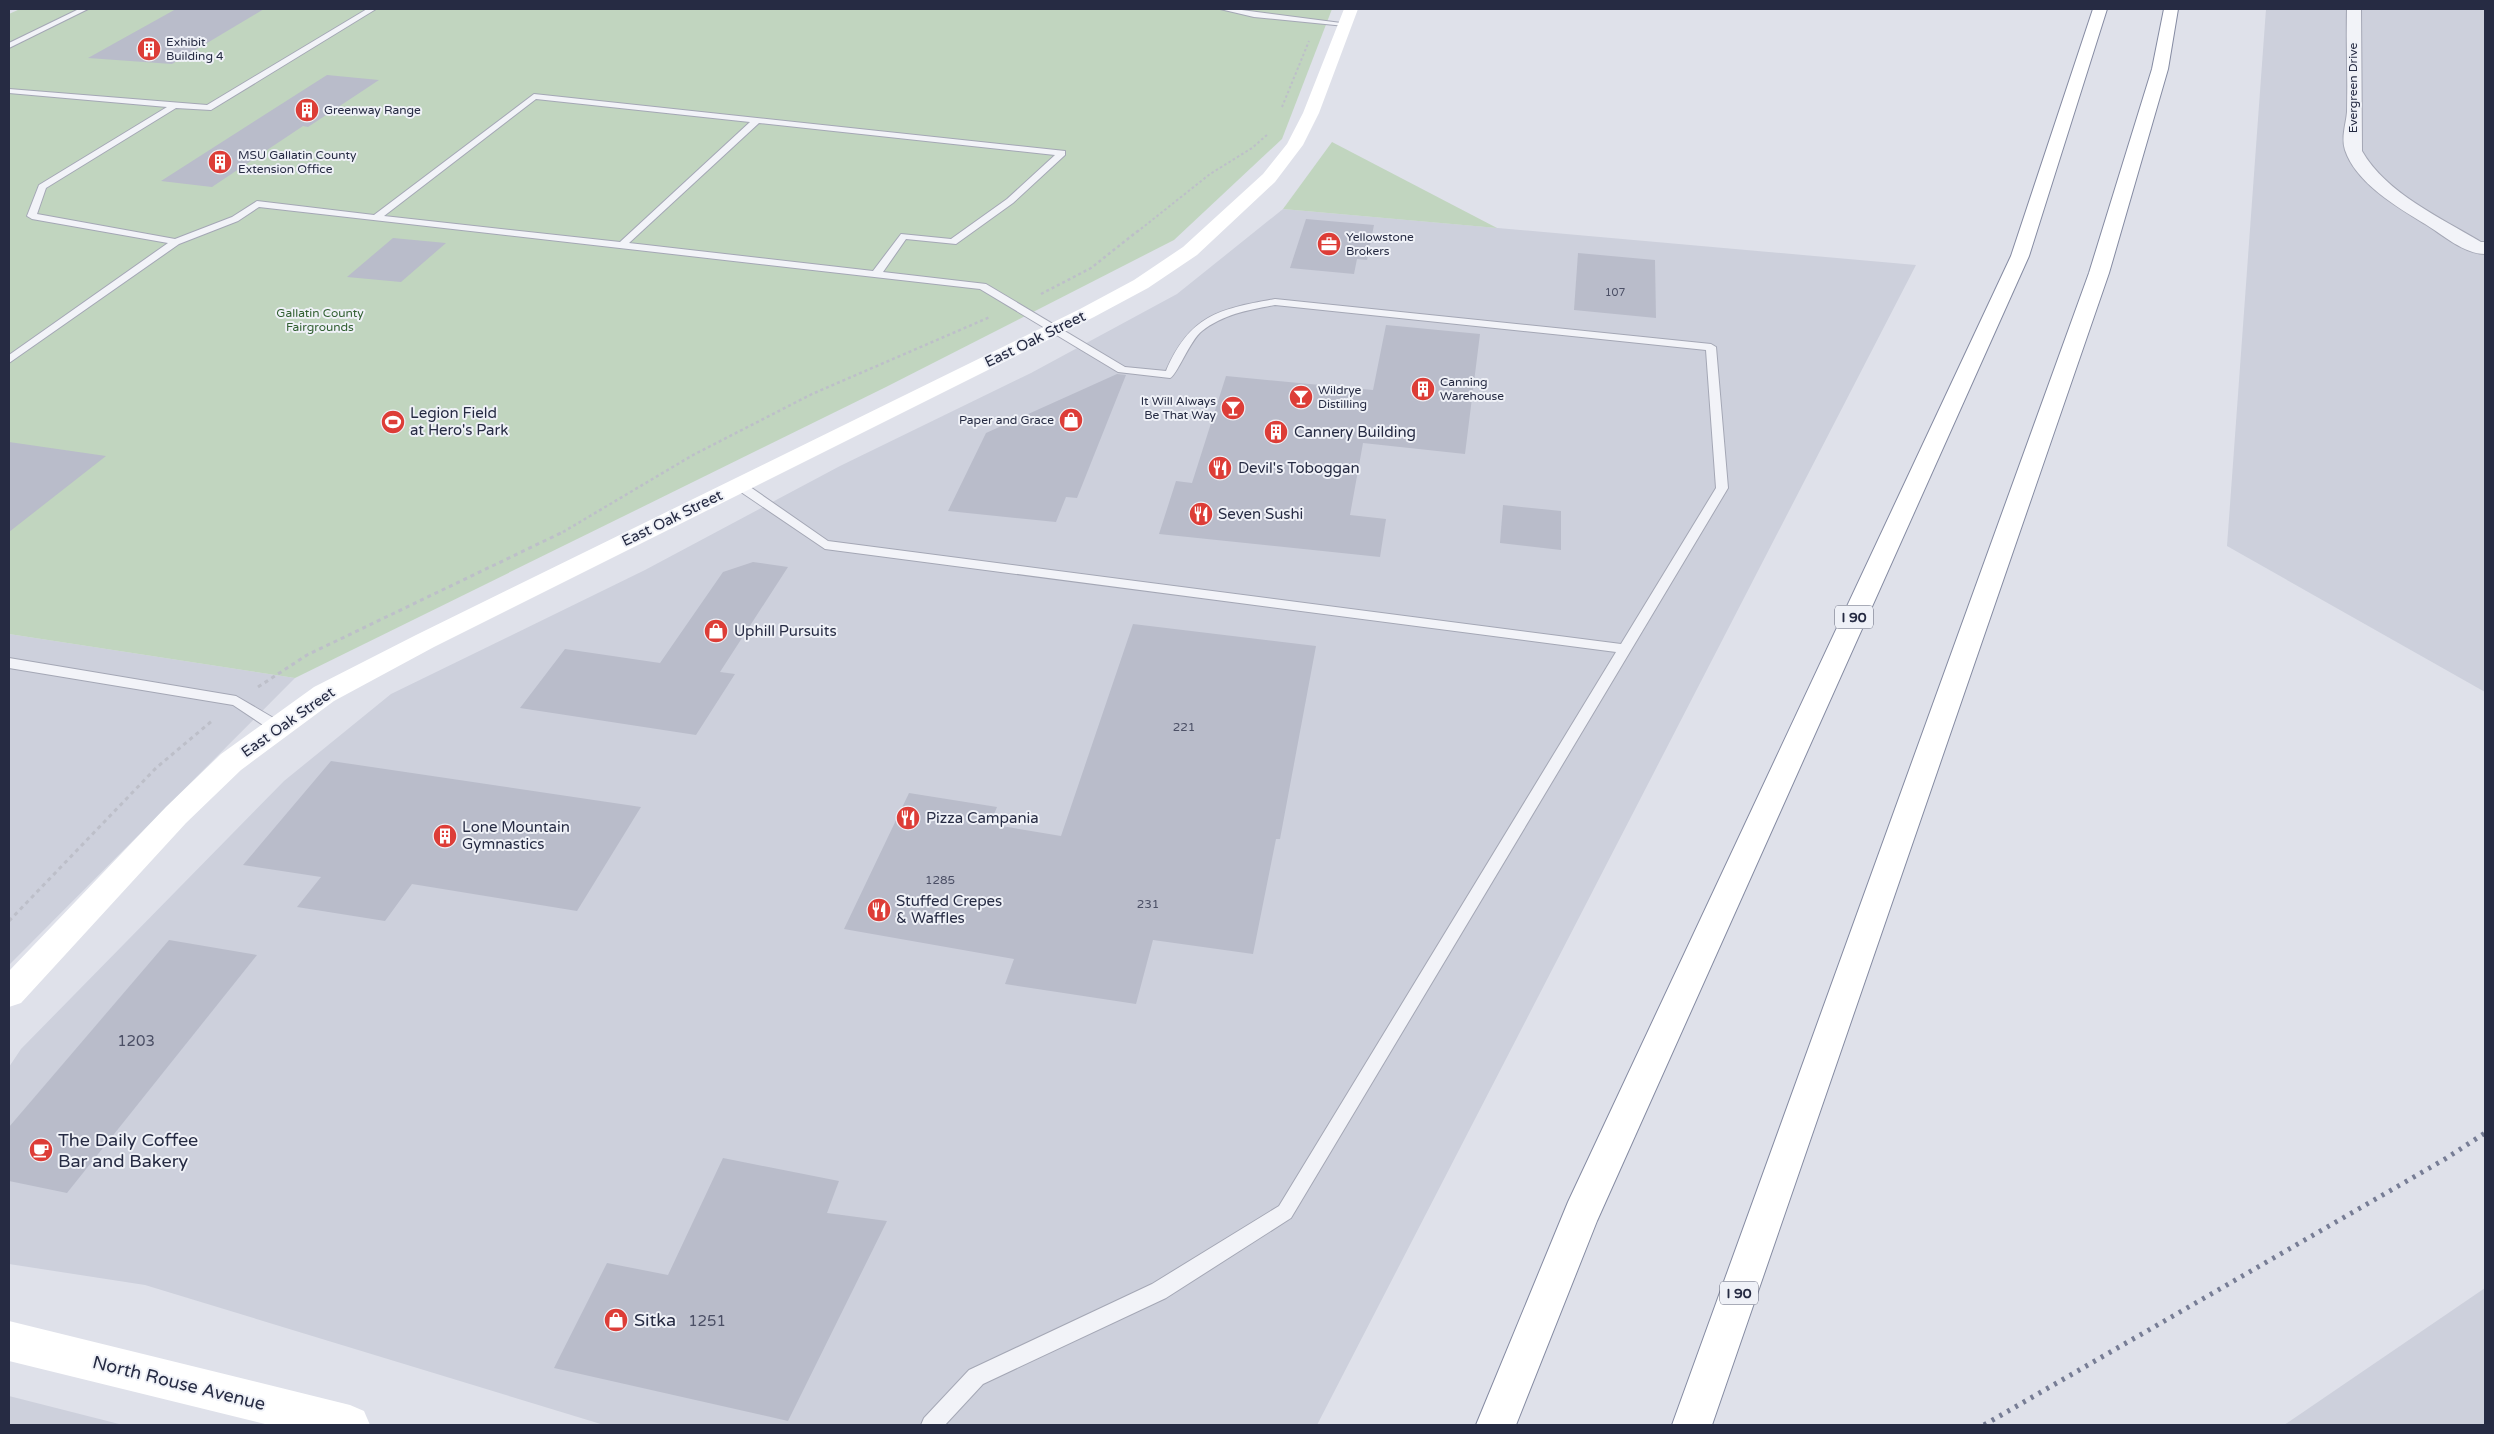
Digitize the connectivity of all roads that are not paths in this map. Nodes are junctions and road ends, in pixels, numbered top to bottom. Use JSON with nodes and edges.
{"nodes":[{"id":1,"x":84,"y":9,"type":"edge"},
{"id":2,"x":372,"y":9,"type":"edge"},
{"id":3,"x":1224,"y":9,"type":"edge"},
{"id":4,"x":1351,"y":9,"type":"edge"},
{"id":5,"x":2100,"y":9,"type":"edge"},
{"id":6,"x":2171,"y":9,"type":"edge"},
{"id":7,"x":2354,"y":9,"type":"edge"},
{"id":8,"x":1345,"y":24,"type":"junction"},
{"id":9,"x":9,"y":46,"type":"edge"},
{"id":10,"x":9,"y":92,"type":"edge"},
{"id":11,"x":176,"y":105,"type":"junction"},
{"id":12,"x":757,"y":120,"type":"junction"},
{"id":13,"x":377,"y":217,"type":"junction"},
{"id":14,"x":176,"y":242,"type":"junction"},
{"id":15,"x":622,"y":245,"type":"junction"},
{"id":16,"x":2485,"y":248,"type":"edge"},
{"id":17,"x":876,"y":274,"type":"junction"},
{"id":18,"x":1053,"y":330,"type":"junction"},
{"id":19,"x":9,"y":360,"type":"edge"},
{"id":20,"x":739,"y":485,"type":"junction"},
{"id":21,"x":1625,"y":649,"type":"junction"},
{"id":22,"x":9,"y":663,"type":"edge"},
{"id":23,"x":277,"y":726,"type":"junction"},
{"id":24,"x":9,"y":993,"type":"edge"},
{"id":25,"x":9,"y":1341,"type":"edge"},
{"id":26,"x":350,"y":1425,"type":"edge"},
{"id":27,"x":931,"y":1425,"type":"edge"},
{"id":28,"x":1496,"y":1425,"type":"edge"},
{"id":29,"x":1692,"y":1425,"type":"edge"}],
"edges":[{"from":1,"to":9,"type":"lane"},
{"from":2,"to":11,"type":"lane"},
{"from":3,"to":8,"type":"lane"},
{"from":4,"to":8,"type":"main road","name":"East Oak Street"},
{"from":5,"to":28,"type":"main road","number":"I 90"},
{"from":6,"to":29,"type":"main road","number":"I 90"},
{"from":7,"to":16,"type":"street","name":"Evergreen Drive"},
{"from":8,"to":18,"type":"main road","name":"East Oak Street"},
{"from":10,"to":11,"type":"lane"},
{"from":11,"to":14,"type":"lane"},
{"from":12,"to":13,"type":"lane"},
{"from":12,"to":15,"type":"lane"},
{"from":12,"to":17,"type":"lane"},
{"from":13,"to":14,"type":"lane"},
{"from":13,"to":15,"type":"lane"},
{"from":14,"to":19,"type":"lane"},
{"from":15,"to":17,"type":"lane"},
{"from":17,"to":18,"type":"lane"},
{"from":18,"to":20,"type":"main road","name":"East Oak Street"},
{"from":18,"to":21,"type":"lane"},
{"from":20,"to":21,"type":"lane"},
{"from":20,"to":23,"type":"main road","name":"East Oak Street"},
{"from":21,"to":27,"type":"lane"},
{"from":22,"to":23,"type":"lane"},
{"from":23,"to":24,"type":"main road","name":"East Oak Street"},
{"from":25,"to":26,"type":"main road","name":"North Rouse Avenue"}]}
